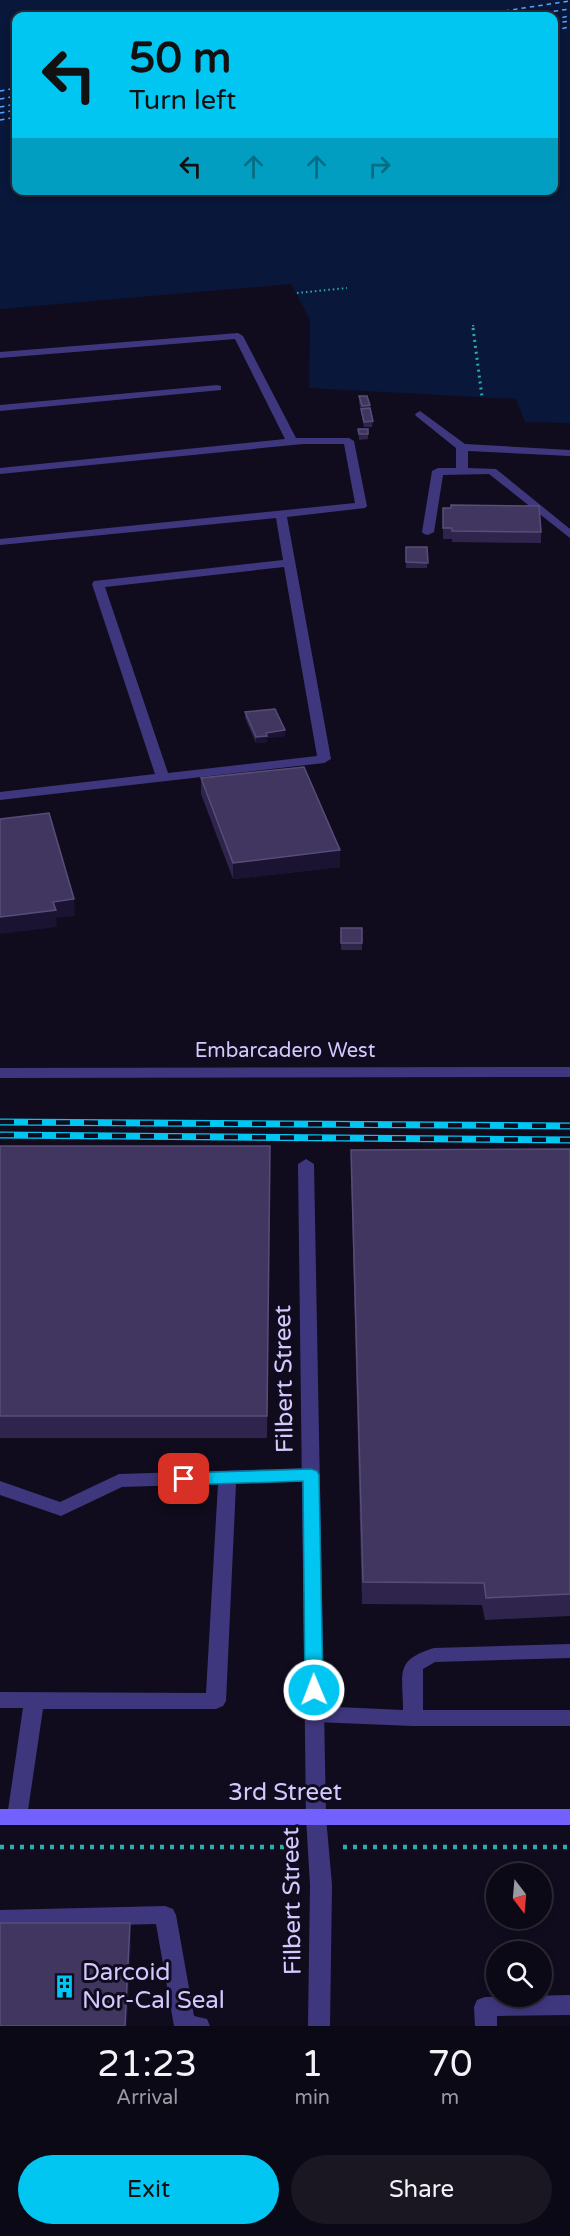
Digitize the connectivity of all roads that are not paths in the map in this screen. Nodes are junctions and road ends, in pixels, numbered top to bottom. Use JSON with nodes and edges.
{"nodes":[{"id":1,"x":0,"y":355,"type":"edge"},
{"id":2,"x":217,"y":388,"type":"dead end"},
{"id":3,"x":0,"y":408,"type":"edge"},
{"id":4,"x":420,"y":414,"type":"dead end"},
{"id":5,"x":292,"y":442,"type":"junction"},
{"id":6,"x":462,"y":447,"type":"junction"},
{"id":7,"x":570,"y":453,"type":"edge"},
{"id":8,"x":0,"y":471,"type":"edge"},
{"id":9,"x":462,"y":472,"type":"junction"},
{"id":10,"x":281,"y":514,"type":"junction"},
{"id":11,"x":428,"y":532,"type":"dead end"},
{"id":12,"x":570,"y":535,"type":"edge"},
{"id":13,"x":0,"y":542,"type":"edge"},
{"id":14,"x":290,"y":563,"type":"junction"},
{"id":15,"x":163,"y":777,"type":"junction"},
{"id":16,"x":0,"y":796,"type":"edge"},
{"id":17,"x":570,"y":1072,"type":"edge"},
{"id":18,"x":0,"y":1073,"type":"edge"},
{"id":19,"x":306,"y":1164,"type":"dead end"},
{"id":20,"x":311,"y":1475,"type":"junction"},
{"id":21,"x":227,"y":1478,"type":"junction"},
{"id":22,"x":0,"y":1488,"type":"edge"},
{"id":23,"x":570,"y":1652,"type":"edge"},
{"id":24,"x":0,"y":1700,"type":"edge"},
{"id":25,"x":34,"y":1701,"type":"junction"},
{"id":26,"x":315,"y":1714,"type":"junction"},
{"id":27,"x":413,"y":1718,"type":"junction"},
{"id":28,"x":570,"y":1718,"type":"edge"},
{"id":29,"x":8,"y":1817,"type":"edge"},
{"id":30,"x":316,"y":1817,"type":"junction"},
{"id":31,"x":570,"y":1817,"type":"edge"},
{"id":32,"x":0,"y":1919,"type":"edge"},
{"id":33,"x":570,"y":2005,"type":"edge"},
{"id":34,"x":199,"y":2026,"type":"edge"},
{"id":35,"x":319,"y":2026,"type":"edge"},
{"id":36,"x":486,"y":2026,"type":"edge"}],
"edges":[{"from":1,"to":5,"type":"street"},
{"from":2,"to":3,"type":"street"},
{"from":4,"to":6,"type":"street"},
{"from":5,"to":8,"type":"street"},
{"from":5,"to":10,"type":"street"},
{"from":6,"to":7,"type":"street"},
{"from":6,"to":9,"type":"street"},
{"from":9,"to":11,"type":"street"},
{"from":9,"to":12,"type":"street"},
{"from":10,"to":13,"type":"street"},
{"from":10,"to":14,"type":"street"},
{"from":14,"to":15,"type":"street"},
{"from":14,"to":15,"type":"street"},
{"from":15,"to":16,"type":"street"},
{"from":17,"to":18,"type":"street","name":"Embarcadero West"},
{"from":19,"to":20,"type":"street","name":"Filbert Street"},
{"from":20,"to":21,"type":"street"},
{"from":20,"to":26,"type":"street","name":"Filbert Street"},
{"from":21,"to":22,"type":"street"},
{"from":21,"to":25,"type":"street"},
{"from":23,"to":27,"type":"street"},
{"from":24,"to":25,"type":"street"},
{"from":25,"to":29,"type":"street"},
{"from":26,"to":27,"type":"street"},
{"from":26,"to":30,"type":"street","name":"Filbert Street"},
{"from":27,"to":28,"type":"street"},
{"from":29,"to":30,"type":"street","name":"3rd Street"},
{"from":30,"to":31,"type":"street","name":"3rd Street"},
{"from":30,"to":35,"type":"street","name":"Filbert Street"},
{"from":32,"to":34,"type":"street"},
{"from":33,"to":36,"type":"street"}]}
